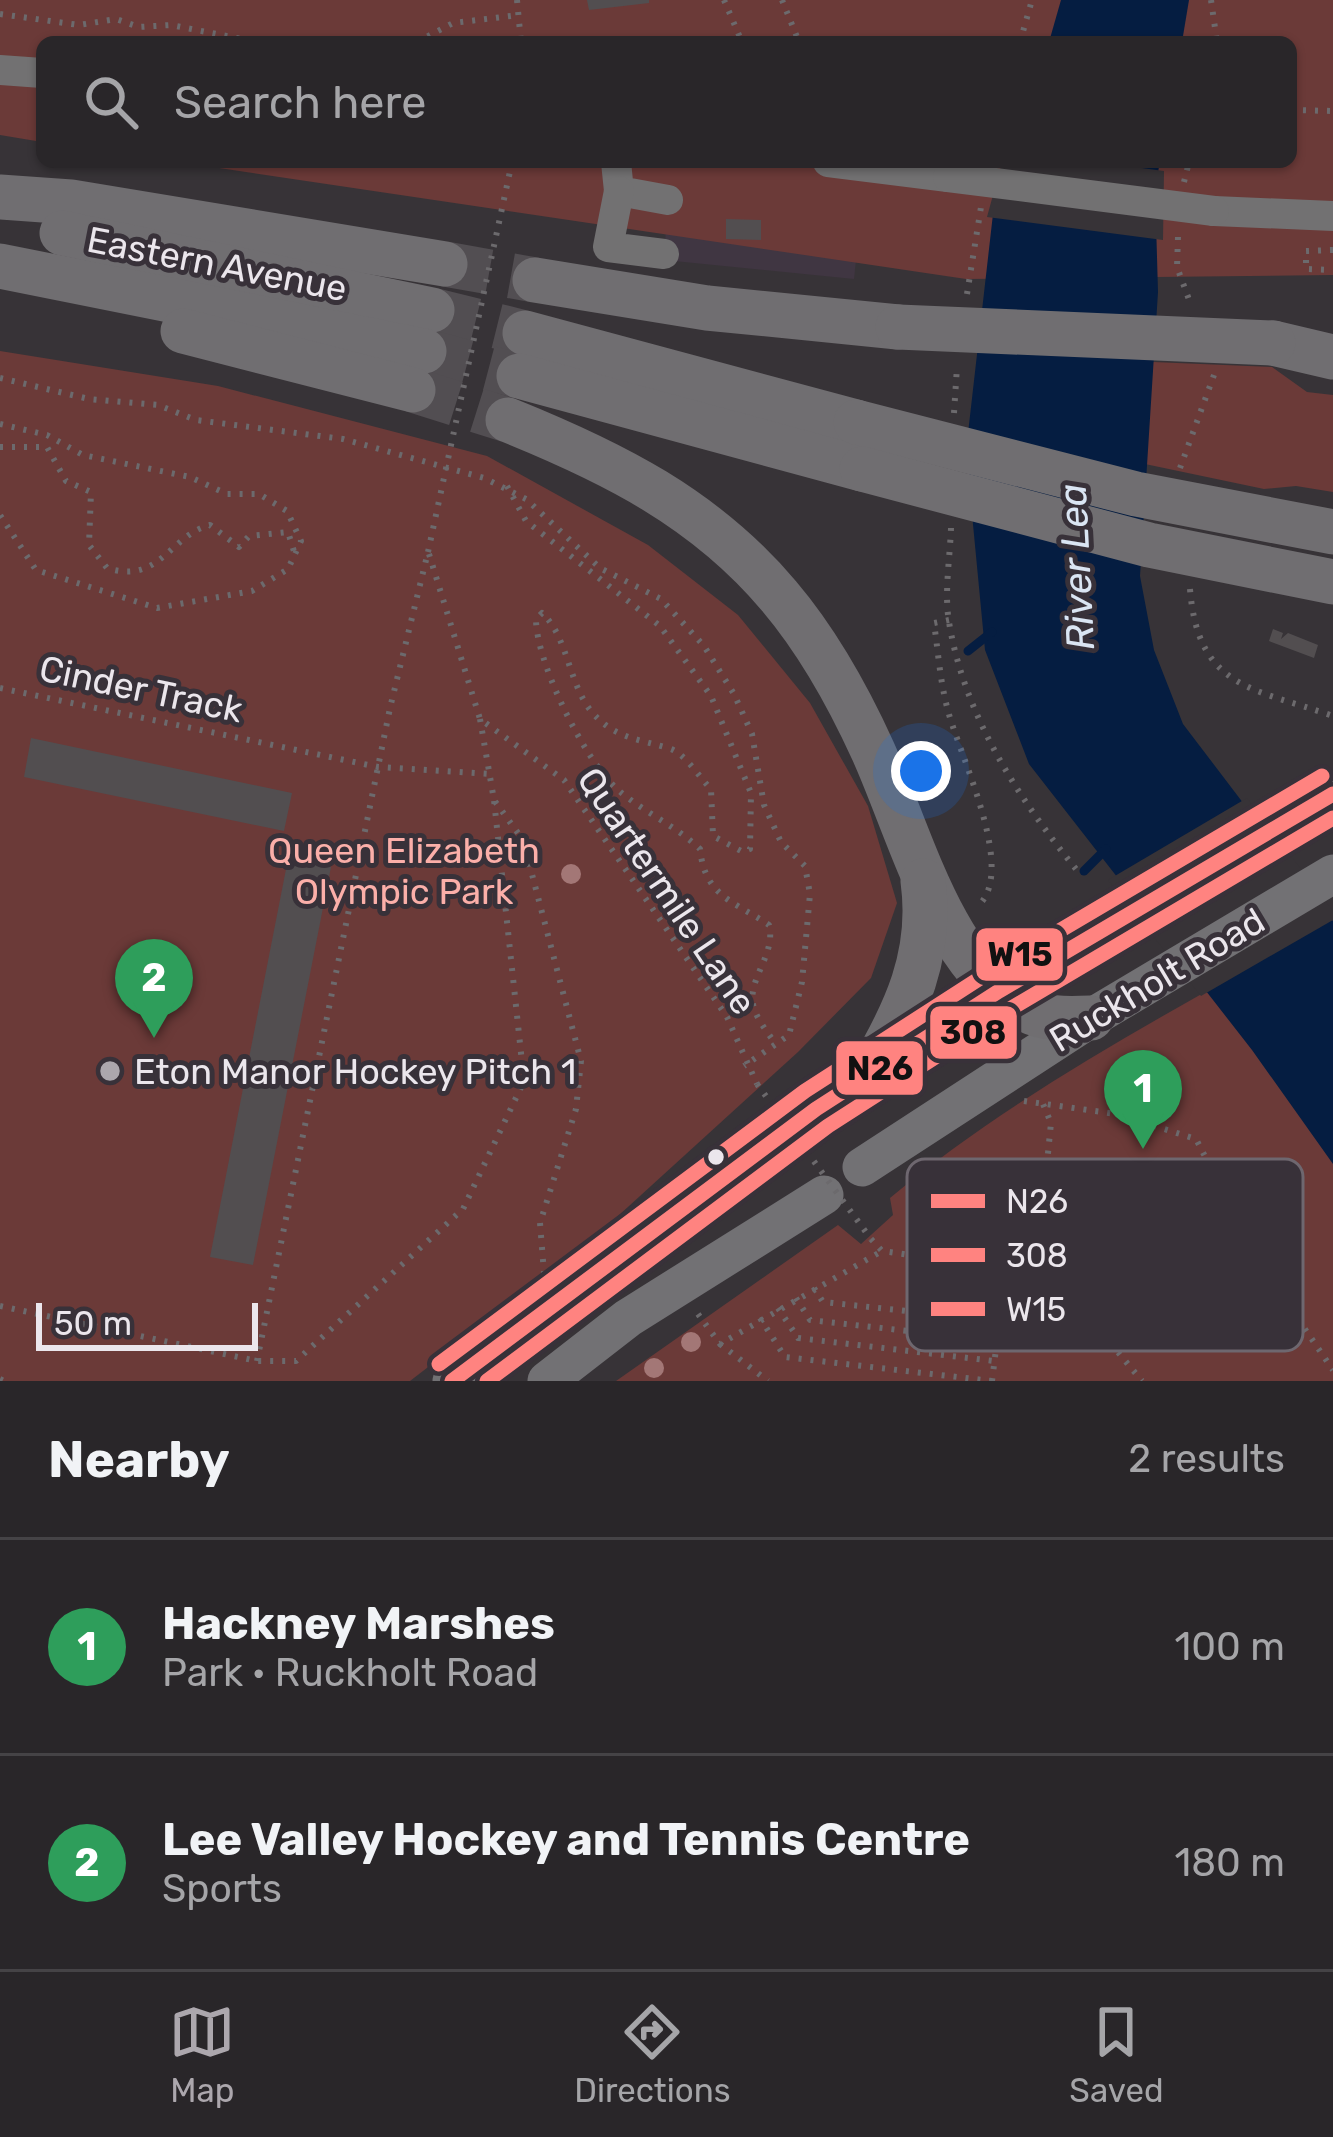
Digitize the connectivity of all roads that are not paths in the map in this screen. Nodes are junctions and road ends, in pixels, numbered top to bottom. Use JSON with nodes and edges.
{"nodes":[{"id":1,"x":0,"y":70,"type":"edge"},
{"id":2,"x":36,"y":73,"type":"edge"},
{"id":3,"x":876,"y":168,"type":"edge"},
{"id":4,"x":618,"y":177,"type":"edge"},
{"id":5,"x":0,"y":197,"type":"edge"},
{"id":6,"x":668,"y":200,"type":"dead end"},
{"id":7,"x":1333,"y":216,"type":"edge"},
{"id":8,"x":0,"y":221,"type":"edge"},
{"id":9,"x":664,"y":254,"type":"dead end"},
{"id":10,"x":445,"y":264,"type":"tunnel mouth"},
{"id":11,"x":0,"y":266,"type":"edge"},
{"id":12,"x":535,"y":280,"type":"tunnel mouth"},
{"id":13,"x":0,"y":293,"type":"edge"},
{"id":14,"x":1333,"y":334,"type":"edge"},
{"id":15,"x":1273,"y":344,"type":"junction"},
{"id":16,"x":423,"y":350,"type":"junction"},
{"id":17,"x":1333,"y":357,"type":"edge"},
{"id":18,"x":508,"y":420,"type":"tunnel mouth"},
{"id":19,"x":1333,"y":532,"type":"edge"},
{"id":20,"x":1333,"y":582,"type":"edge"},
{"id":21,"x":1333,"y":794,"type":"edge"},
{"id":22,"x":920,"y":866,"type":"junction"},
{"id":23,"x":1332,"y":875,"type":"edge"},
{"id":24,"x":999,"y":992,"type":"junction"},
{"id":25,"x":1091,"y":1018,"type":"junction"},
{"id":26,"x":869,"y":1074,"type":"junction"},
{"id":27,"x":816,"y":1108,"type":"dead end"},
{"id":28,"x":780,"y":1134,"type":"dead end"},
{"id":29,"x":862,"y":1167,"type":"dead end"},
{"id":30,"x":824,"y":1196,"type":"dead end"},
{"id":31,"x":452,"y":1381,"type":"edge"},
{"id":32,"x":547,"y":1381,"type":"edge"}],
"edges":[{"from":1,"to":2,"type":"street"},
{"from":3,"to":7,"type":"street","bridge":true},
{"from":4,"to":6,"type":"street"},
{"from":4,"to":9,"type":"street"},
{"from":5,"to":10,"type":"highway"},
{"from":8,"to":16,"type":"highway","name":"Eastern Avenue"},
{"from":11,"to":16,"type":"highway","name":"Eastern Avenue"},
{"from":12,"to":15,"type":"highway","bridge":true},
{"from":13,"to":16,"type":"highway"},
{"from":14,"to":15,"type":"highway"},
{"from":15,"to":17,"type":"highway"},
{"from":18,"to":22,"type":"highway"},
{"from":19,"to":20,"type":"highway","bridge":true},
{"from":21,"to":24,"type":"main road","name":"Ruckholt Road"},
{"from":22,"to":24,"type":"highway"},
{"from":22,"to":26,"type":"highway"},
{"from":23,"to":25,"type":"main road","name":"Ruckholt Road"},
{"from":24,"to":25,"type":"highway"},
{"from":24,"to":26,"type":"main road","name":"Ruckholt Road"},
{"from":25,"to":29,"type":"main road","name":"Ruckholt Road"},
{"from":26,"to":27,"type":"main road","name":"Ruckholt Road"},
{"from":28,"to":31,"type":"main road"},
{"from":30,"to":32,"type":"main road"}]}
